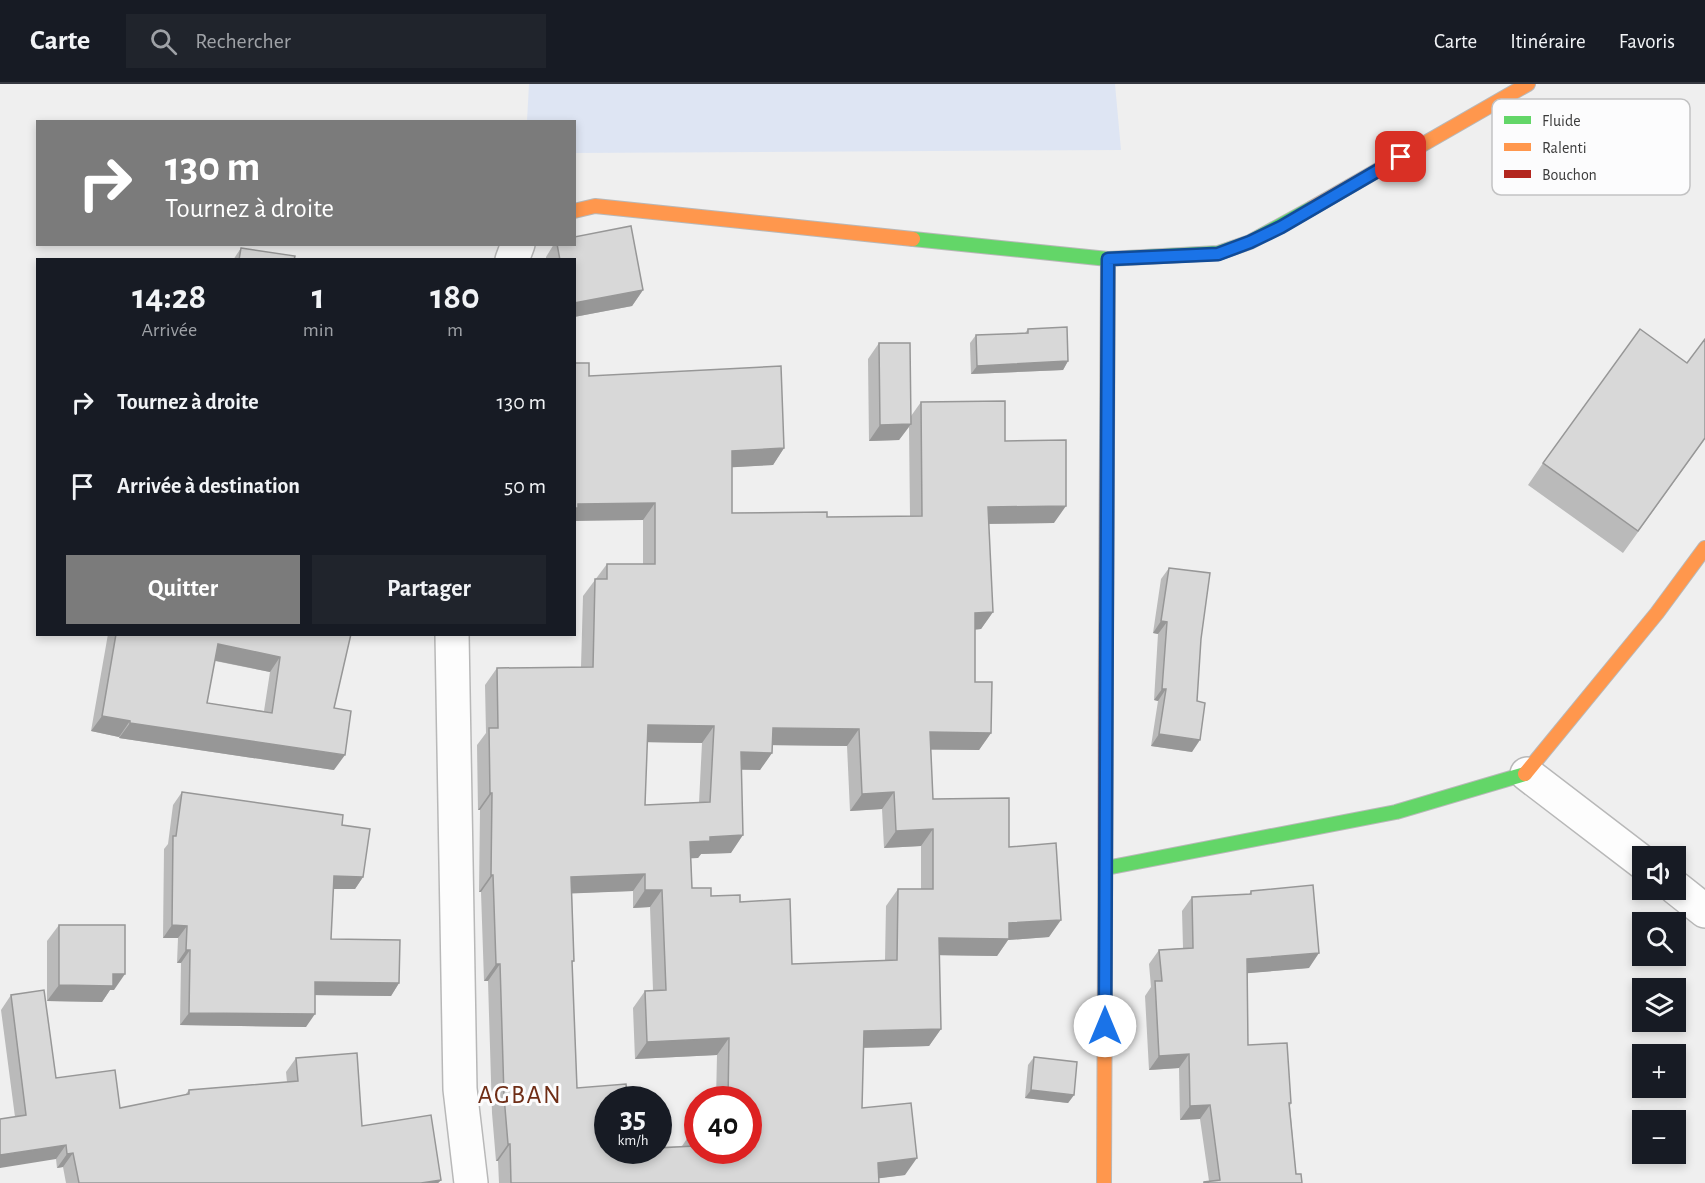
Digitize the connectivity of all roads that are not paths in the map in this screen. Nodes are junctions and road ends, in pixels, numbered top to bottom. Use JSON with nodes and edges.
{"nodes":[{"id":1,"x":1528,"y":84,"type":"edge"},
{"id":2,"x":1502,"y":99,"type":"edge"},
{"id":3,"x":1492,"y":105,"type":"edge"},
{"id":4,"x":576,"y":211,"type":"edge"},
{"id":5,"x":1108,"y":259,"type":"junction"},
{"id":6,"x":1705,"y":548,"type":"edge"},
{"id":7,"x":452,"y":636,"type":"edge"},
{"id":8,"x":1527,"y":774,"type":"junction"},
{"id":9,"x":1632,"y":854,"type":"edge"},
{"id":10,"x":1106,"y":868,"type":"junction"},
{"id":11,"x":1686,"y":896,"type":"edge"},
{"id":12,"x":1705,"y":910,"type":"edge"},
{"id":13,"x":471,"y":1183,"type":"edge"},
{"id":14,"x":1104,"y":1183,"type":"edge"}],
"edges":[{"from":1,"to":2,"type":"street"},
{"from":3,"to":5,"type":"street"},
{"from":4,"to":5,"type":"street"},
{"from":5,"to":10,"type":"street"},
{"from":6,"to":8,"type":"street"},
{"from":7,"to":13,"type":"street"},
{"from":8,"to":9,"type":"street"},
{"from":8,"to":10,"type":"street"},
{"from":10,"to":14,"type":"street"},
{"from":11,"to":12,"type":"street"}]}
